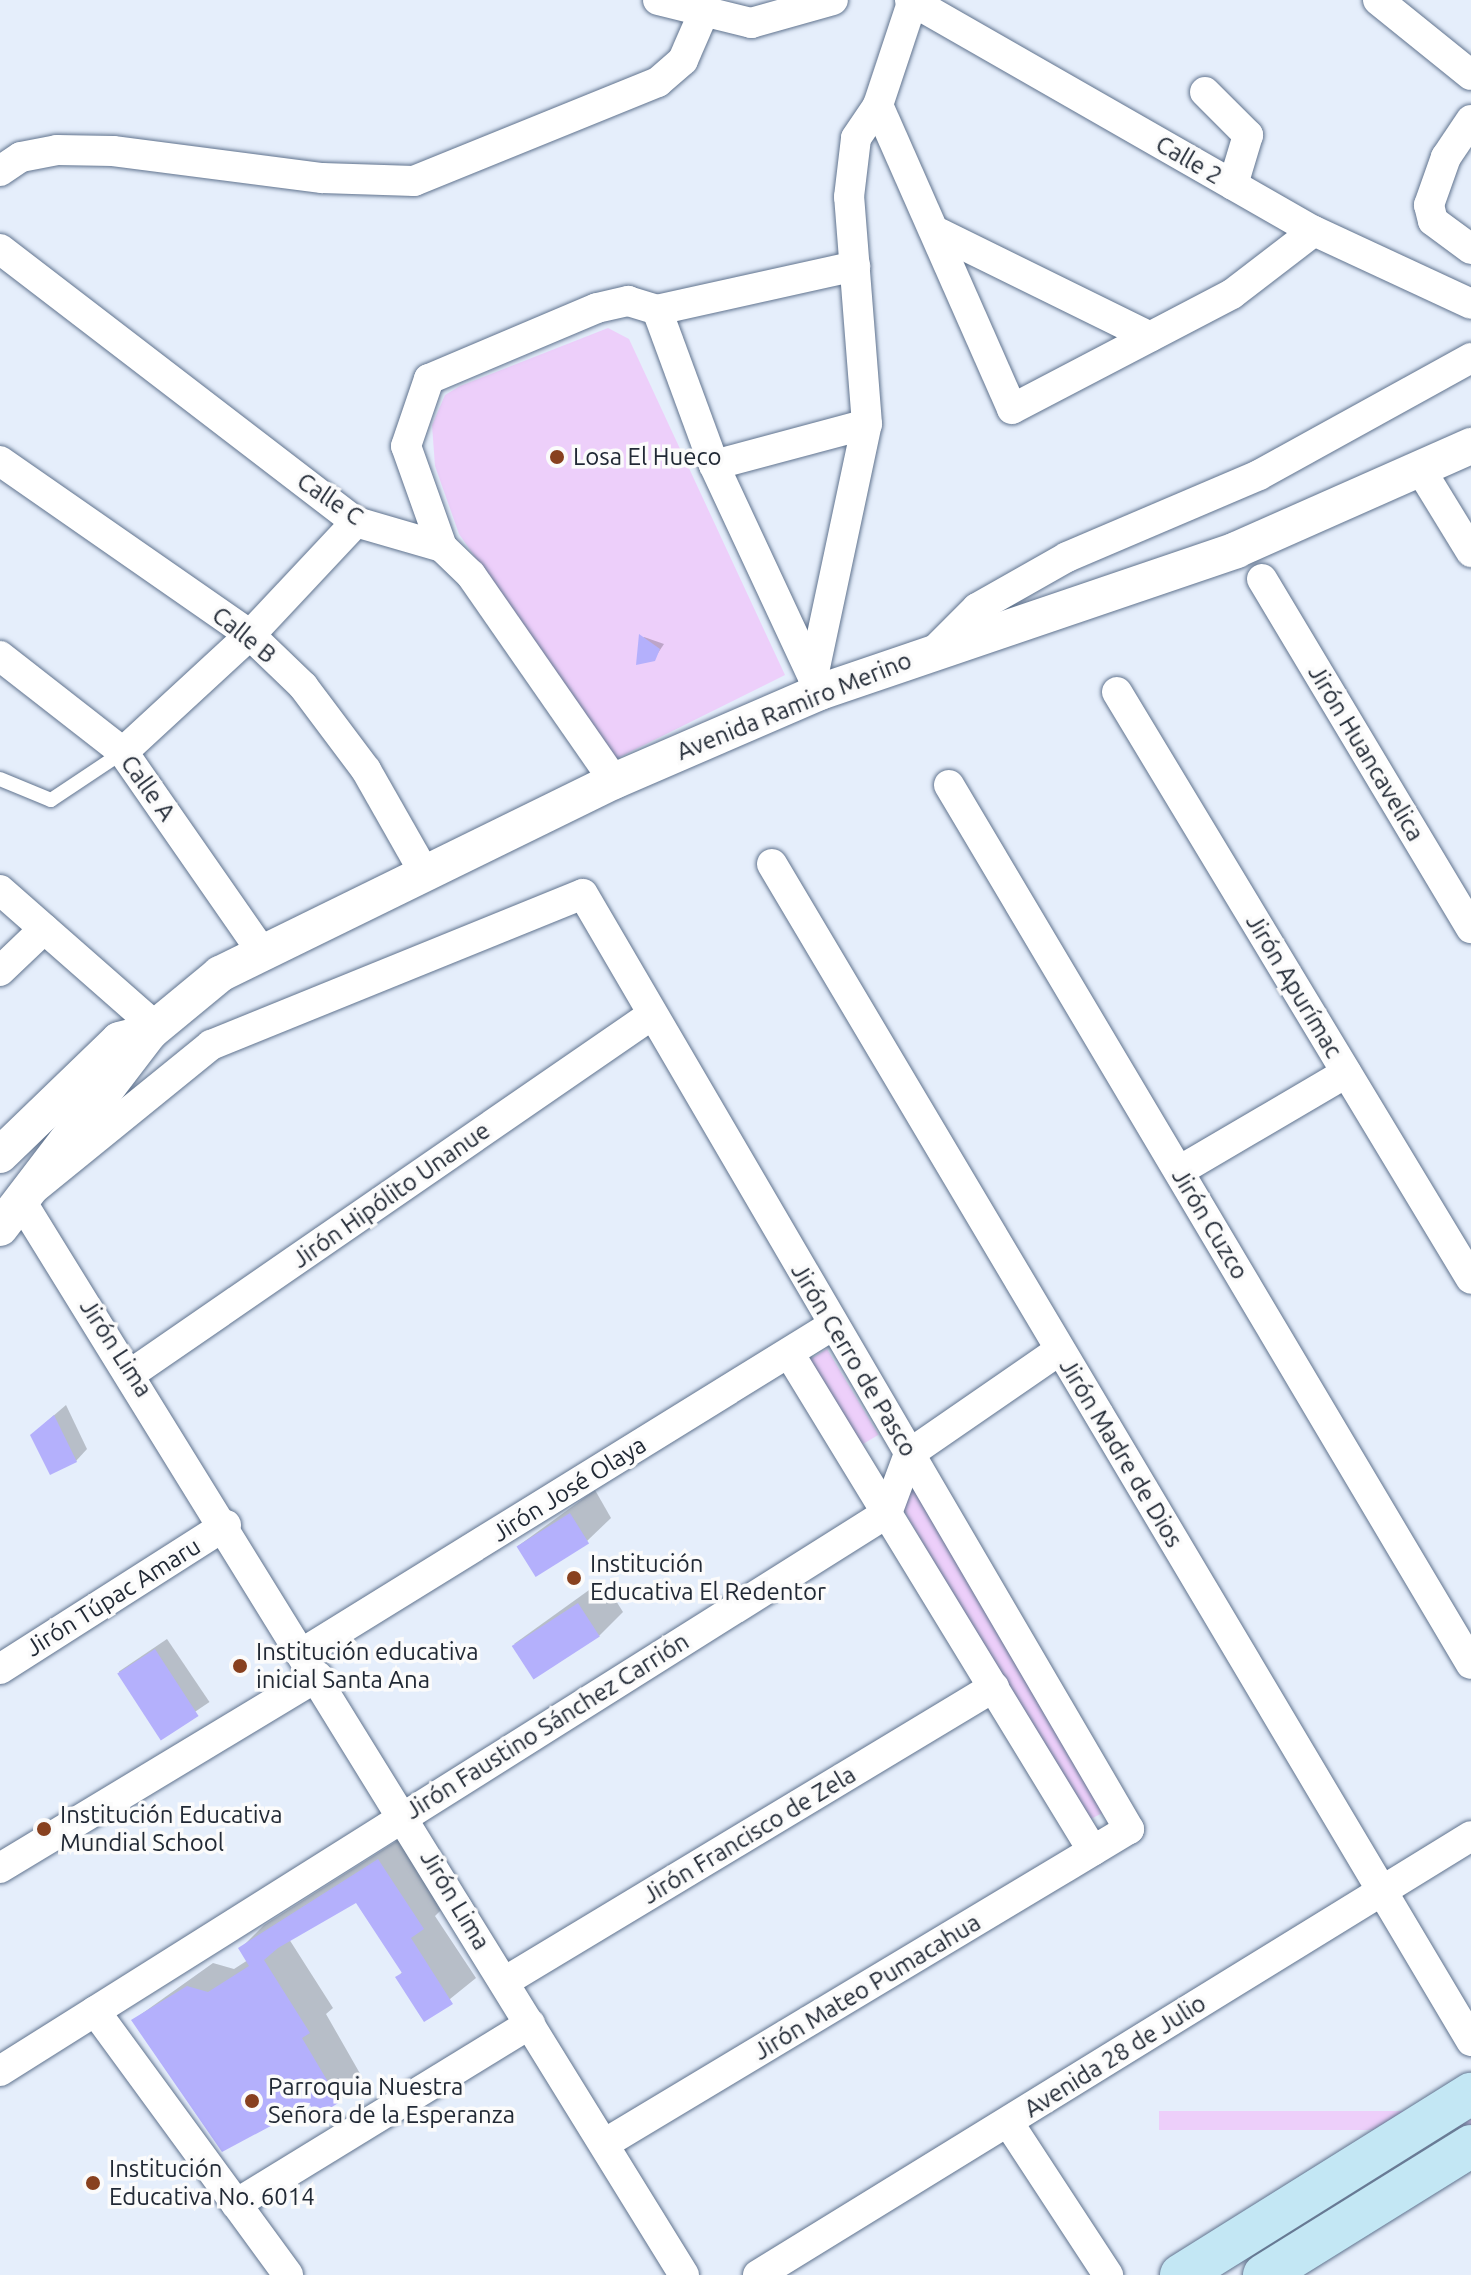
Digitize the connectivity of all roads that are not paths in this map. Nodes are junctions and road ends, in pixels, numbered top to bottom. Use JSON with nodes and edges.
{"nodes":[{"id":1,"x":658,"y":0,"type":"edge"},
{"id":2,"x":833,"y":0,"type":"edge"},
{"id":3,"x":1378,"y":0,"type":"edge"},
{"id":4,"x":912,"y":1,"type":"edge"},
{"id":5,"x":706,"y":7,"type":"junction"},
{"id":6,"x":1471,"y":75,"type":"edge"},
{"id":7,"x":1205,"y":92,"type":"dead end"},
{"id":8,"x":878,"y":105,"type":"junction"},
{"id":9,"x":1471,"y":120,"type":"edge"},
{"id":10,"x":7,"y":161,"type":"edge"},
{"id":11,"x":1233,"y":185,"type":"junction"},
{"id":12,"x":1314,"y":231,"type":"junction"},
{"id":13,"x":939,"y":233,"type":"junction"},
{"id":14,"x":0,"y":249,"type":"edge"},
{"id":15,"x":1471,"y":249,"type":"edge"},
{"id":16,"x":855,"y":266,"type":"junction"},
{"id":17,"x":1471,"y":304,"type":"edge"},
{"id":18,"x":657,"y":310,"type":"junction"},
{"id":19,"x":1150,"y":337,"type":"junction"},
{"id":20,"x":1471,"y":358,"type":"edge"},
{"id":21,"x":867,"y":424,"type":"junction"},
{"id":22,"x":1471,"y":446,"type":"edge"},
{"id":23,"x":0,"y":461,"type":"edge"},
{"id":24,"x":714,"y":465,"type":"junction"},
{"id":25,"x":1422,"y":472,"type":"junction"},
{"id":26,"x":356,"y":522,"type":"junction"},
{"id":27,"x":442,"y":547,"type":"junction"},
{"id":28,"x":1471,"y":552,"type":"edge"},
{"id":29,"x":1262,"y":579,"type":"dead end"},
{"id":30,"x":250,"y":635,"type":"junction"},
{"id":31,"x":935,"y":650,"type":"junction"},
{"id":32,"x":0,"y":656,"type":"edge"},
{"id":33,"x":817,"y":684,"type":"junction"},
{"id":34,"x":1117,"y":692,"type":"dead end"},
{"id":35,"x":123,"y":752,"type":"junction"},
{"id":36,"x":0,"y":779,"type":"edge"},
{"id":37,"x":614,"y":781,"type":"junction"},
{"id":38,"x":949,"y":785,"type":"dead end"},
{"id":39,"x":772,"y":864,"type":"dead end"},
{"id":40,"x":424,"y":872,"type":"junction"},
{"id":41,"x":0,"y":890,"type":"edge"},
{"id":42,"x":1471,"y":928,"type":"edge"},
{"id":43,"x":44,"y":929,"type":"junction"},
{"id":44,"x":262,"y":952,"type":"junction"},
{"id":45,"x":0,"y":971,"type":"edge"},
{"id":46,"x":650,"y":1016,"type":"junction"},
{"id":47,"x":153,"y":1030,"type":"junction"},
{"id":48,"x":1346,"y":1073,"type":"junction"},
{"id":49,"x":0,"y":1155,"type":"edge"},
{"id":50,"x":1179,"y":1171,"type":"junction"},
{"id":51,"x":16,"y":1207,"type":"edge"},
{"id":52,"x":1471,"y":1279,"type":"edge"},
{"id":53,"x":833,"y":1325,"type":"junction"},
{"id":54,"x":1060,"y":1350,"type":"junction"},
{"id":55,"x":789,"y":1353,"type":"junction"},
{"id":56,"x":132,"y":1373,"type":"junction"},
{"id":57,"x":909,"y":1454,"type":"junction"},
{"id":58,"x":887,"y":1513,"type":"junction"},
{"id":59,"x":226,"y":1525,"type":"junction"},
{"id":60,"x":311,"y":1664,"type":"junction"},
{"id":61,"x":1471,"y":1664,"type":"edge"},
{"id":62,"x":0,"y":1669,"type":"edge"},
{"id":63,"x":994,"y":1687,"type":"junction"},
{"id":64,"x":403,"y":1815,"type":"junction"},
{"id":65,"x":1129,"y":1829,"type":"joint"},
{"id":66,"x":1471,"y":1836,"type":"edge"},
{"id":67,"x":1093,"y":1851,"type":"junction"},
{"id":68,"x":0,"y":1868,"type":"edge"},
{"id":69,"x":1382,"y":1891,"type":"junction"},
{"id":70,"x":504,"y":1982,"type":"junction"},
{"id":71,"x":95,"y":2011,"type":"junction"},
{"id":72,"x":530,"y":2024,"type":"junction"},
{"id":73,"x":1471,"y":2041,"type":"edge"},
{"id":74,"x":0,"y":2071,"type":"edge"},
{"id":75,"x":1471,"y":2094,"type":"edge"},
{"id":76,"x":1008,"y":2122,"type":"junction"},
{"id":77,"x":604,"y":2144,"type":"junction"},
{"id":78,"x":1471,"y":2146,"type":"edge"},
{"id":79,"x":236,"y":2204,"type":"junction"},
{"id":80,"x":288,"y":2275,"type":"edge"},
{"id":81,"x":684,"y":2275,"type":"edge"},
{"id":82,"x":758,"y":2275,"type":"edge"},
{"id":83,"x":1108,"y":2275,"type":"edge"},
{"id":84,"x":1181,"y":2275,"type":"edge"},
{"id":85,"x":1264,"y":2275,"type":"edge"}],
"edges":[{"from":1,"to":5,"type":"street"},
{"from":2,"to":5,"type":"street"},
{"from":3,"to":6,"type":"street"},
{"from":4,"to":8,"type":"street"},
{"from":4,"to":11,"type":"street","name":"Calle 2"},
{"from":5,"to":10,"type":"street"},
{"from":7,"to":11,"type":"street"},
{"from":8,"to":13,"type":"street"},
{"from":8,"to":16,"type":"street"},
{"from":9,"to":15,"type":"street"},
{"from":11,"to":12,"type":"street","name":"Calle 2"},
{"from":12,"to":17,"type":"street","name":"Calle 2"},
{"from":12,"to":19,"type":"street"},
{"from":13,"to":19,"type":"street"},
{"from":13,"to":19,"type":"street"},
{"from":14,"to":26,"type":"street","name":"Calle C"},
{"from":16,"to":18,"type":"street"},
{"from":16,"to":21,"type":"street"},
{"from":18,"to":24,"type":"street"},
{"from":18,"to":27,"type":"street"},
{"from":20,"to":31,"type":"street"},
{"from":21,"to":24,"type":"street"},
{"from":21,"to":33,"type":"street"},
{"from":22,"to":25,"type":"street","name":"Avenida Ramiro Merino"},
{"from":23,"to":30,"type":"street","name":"Calle B"},
{"from":24,"to":33,"type":"street"},
{"from":25,"to":28,"type":"street"},
{"from":25,"to":31,"type":"street","name":"Avenida Ramiro Merino"},
{"from":26,"to":27,"type":"street","name":"Calle C"},
{"from":26,"to":30,"type":"street"},
{"from":27,"to":37,"type":"street","name":"Calle C"},
{"from":29,"to":42,"type":"street","name":"Jirón Huancavelica"},
{"from":30,"to":35,"type":"street"},
{"from":30,"to":40,"type":"street","name":"Calle B"},
{"from":31,"to":33,"type":"street","name":"Avenida Ramiro Merino"},
{"from":32,"to":35,"type":"street","name":"Calle A"},
{"from":33,"to":37,"type":"street","name":"Avenida Ramiro Merino"},
{"from":34,"to":48,"type":"street","name":"Jirón Apurímac"},
{"from":35,"to":36,"type":"lane"},
{"from":35,"to":44,"type":"street","name":"Calle A"},
{"from":37,"to":40,"type":"street","name":"Avenida Ramiro Merino"},
{"from":38,"to":50,"type":"street","name":"Jirón Cuzco"},
{"from":39,"to":54,"type":"street","name":"Jirón Madre de Dios"},
{"from":40,"to":44,"type":"street","name":"Avenida Ramiro Merino"},
{"from":41,"to":43,"type":"street"},
{"from":43,"to":45,"type":"street"},
{"from":43,"to":47,"type":"street"},
{"from":44,"to":47,"type":"street","name":"Avenida Ramiro Merino"},
{"from":46,"to":51,"type":"street","name":"Jirón Cerro de Pasco"},
{"from":46,"to":53,"type":"street","name":"Jirón Cerro de Pasco"},
{"from":46,"to":56,"type":"street","name":"Jirón Hipólito Unanue"},
{"from":47,"to":49,"type":"street","name":"Avenida Ramiro Merino"},
{"from":47,"to":51,"type":"street","name":"Avenida Ramiro Merino"},
{"from":48,"to":50,"type":"street"},
{"from":48,"to":52,"type":"street","name":"Jirón Apurímac"},
{"from":50,"to":61,"type":"street","name":"Jirón Cuzco"},
{"from":51,"to":56,"type":"street","name":"Jirón Lima"},
{"from":53,"to":55,"type":"street","name":"Jirón José Olaya"},
{"from":53,"to":57,"type":"street","name":"Jirón Cerro de Pasco"},
{"from":54,"to":57,"type":"street"},
{"from":54,"to":69,"type":"street","name":"Jirón Madre de Dios"},
{"from":55,"to":58,"type":"street"},
{"from":55,"to":60,"type":"street","name":"Jirón José Olaya"},
{"from":56,"to":59,"type":"street","name":"Jirón Lima"},
{"from":57,"to":58,"type":"street"},
{"from":57,"to":65,"type":"street","name":"Jirón Cerro de Pasco"},
{"from":58,"to":63,"type":"street"},
{"from":58,"to":64,"type":"street","name":"Jirón Faustino Sánchez Carrión"},
{"from":59,"to":60,"type":"street","name":"Jirón Lima"},
{"from":59,"to":62,"type":"street","name":"Jirón Túpac Amaru"},
{"from":60,"to":64,"type":"street","name":"Jirón Lima"},
{"from":60,"to":68,"type":"street","name":"Jirón José Olaya"},
{"from":63,"to":67,"type":"street"},
{"from":63,"to":70,"type":"street","name":"Jirón Francisco de Zela"},
{"from":64,"to":70,"type":"street","name":"Jirón Lima"},
{"from":64,"to":71,"type":"street","name":"Jirón Faustino Sánchez Carrión"},
{"from":65,"to":67,"type":"street","name":"Jirón Mateo Pumacahua"},
{"from":66,"to":69,"type":"street","name":"Avenida 28 de Julio"},
{"from":67,"to":77,"type":"street","name":"Jirón Mateo Pumacahua"},
{"from":69,"to":73,"type":"street","name":"Jirón Madre de Dios"},
{"from":69,"to":76,"type":"street","name":"Avenida 28 de Julio"},
{"from":70,"to":72,"type":"street","name":"Jirón Lima"},
{"from":71,"to":74,"type":"street","name":"Jirón Faustino Sánchez Carrión"},
{"from":71,"to":79,"type":"street"},
{"from":72,"to":77,"type":"street","name":"Jirón Lima"},
{"from":72,"to":79,"type":"street"},
{"from":75,"to":84,"type":"main road"},
{"from":76,"to":82,"type":"street","name":"Avenida 28 de Julio"},
{"from":76,"to":83,"type":"street"},
{"from":77,"to":81,"type":"street","name":"Jirón Lima"},
{"from":78,"to":85,"type":"main road"},
{"from":79,"to":80,"type":"street"}]}
